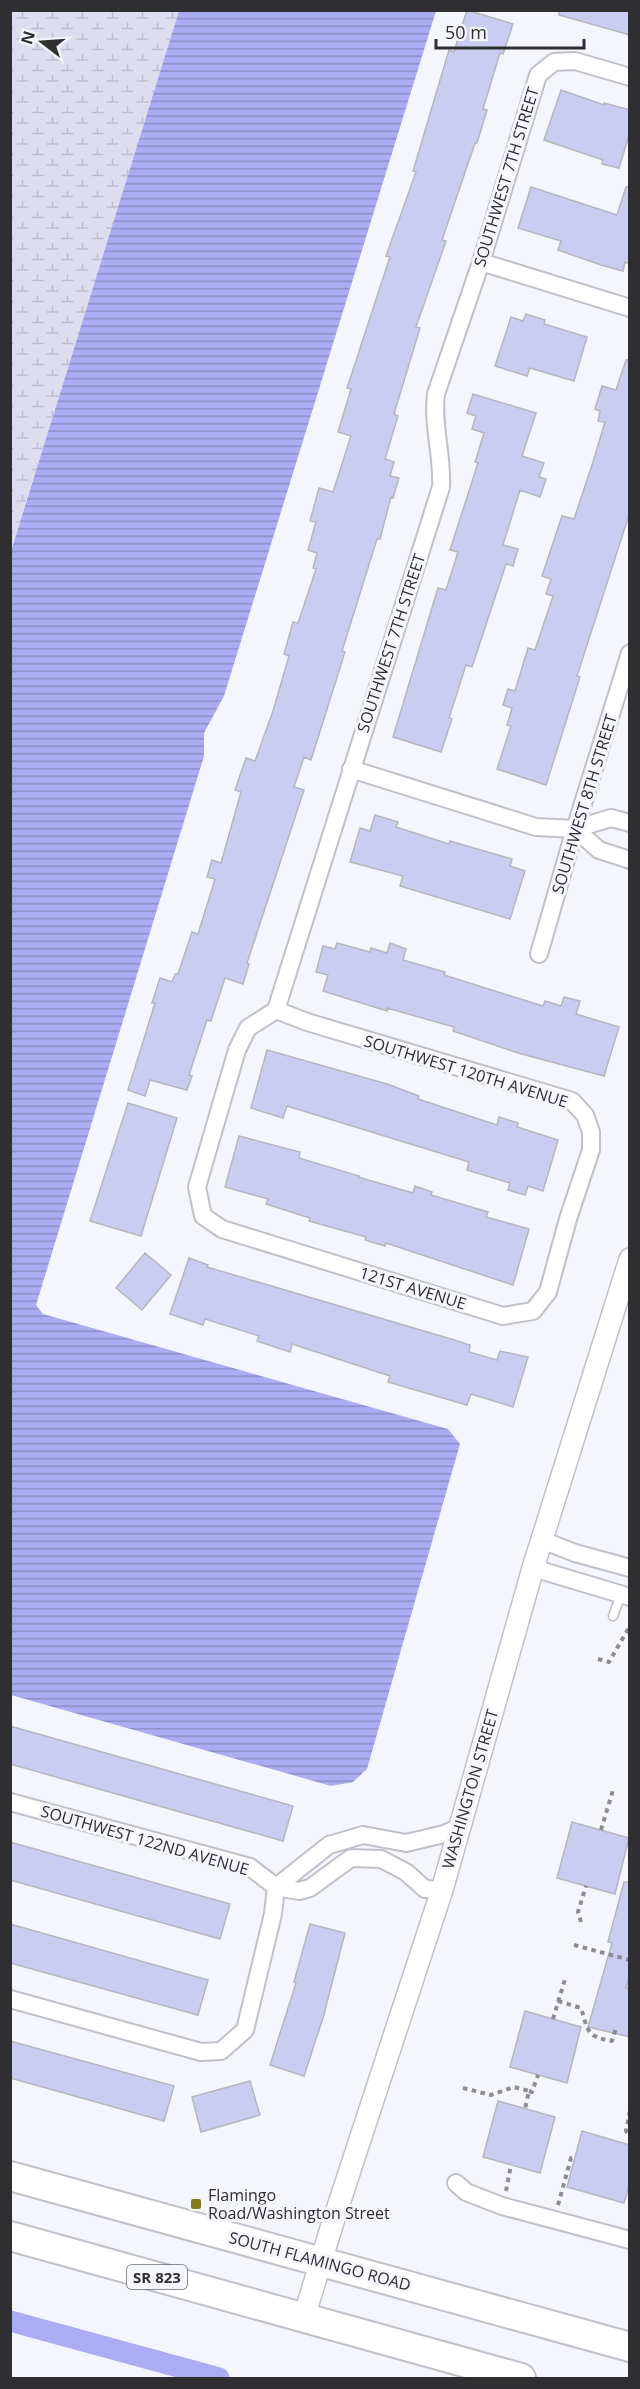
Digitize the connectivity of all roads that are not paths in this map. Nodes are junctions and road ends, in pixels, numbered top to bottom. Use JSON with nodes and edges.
{"nodes":[{"id":1,"x":630,"y":77,"type":"edge"},
{"id":2,"x":480,"y":262,"type":"junction"},
{"id":3,"x":630,"y":308,"type":"edge"},
{"id":4,"x":630,"y":653,"type":"edge"},
{"id":5,"x":351,"y":769,"type":"junction"},
{"id":6,"x":630,"y":823,"type":"edge"},
{"id":7,"x":575,"y":829,"type":"junction"},
{"id":8,"x":630,"y":860,"type":"edge"},
{"id":9,"x":539,"y":954,"type":"dead end"},
{"id":10,"x":276,"y":1010,"type":"junction"},
{"id":11,"x":568,"y":1219,"type":"joint"},
{"id":12,"x":630,"y":1259,"type":"edge"},
{"id":13,"x":542,"y":1540,"type":"junction"},
{"id":14,"x":533,"y":1568,"type":"junction"},
{"id":15,"x":630,"y":1568,"type":"edge"},
{"id":16,"x":625,"y":1596,"type":"edge"},
{"id":17,"x":613,"y":1616,"type":"dead end"},
{"id":18,"x":10,"y":1802,"type":"edge"},
{"id":19,"x":460,"y":1827,"type":"junction"},
{"id":20,"x":276,"y":1887,"type":"junction"},
{"id":21,"x":442,"y":1890,"type":"junction"},
{"id":22,"x":10,"y":1999,"type":"edge"},
{"id":23,"x":10,"y":2176,"type":"edge"},
{"id":24,"x":456,"y":2183,"type":"dead end"},
{"id":25,"x":10,"y":2236,"type":"edge"},
{"id":26,"x":630,"y":2240,"type":"edge"},
{"id":27,"x":320,"y":2262,"type":"junction"},
{"id":28,"x":304,"y":2317,"type":"junction"},
{"id":29,"x":630,"y":2347,"type":"edge"},
{"id":30,"x":521,"y":2379,"type":"edge"}],
"edges":[{"from":1,"to":2,"type":"street","name":"SOUTHWEST 7TH STREET"},
{"from":2,"to":3,"type":"street"},
{"from":2,"to":5,"type":"street","name":"SOUTHWEST 7TH STREET"},
{"from":4,"to":7,"type":"street","name":"SOUTHWEST 8TH STREET"},
{"from":5,"to":7,"type":"street"},
{"from":5,"to":10,"type":"street","name":"SOUTHWEST 7TH STREET"},
{"from":6,"to":7,"type":"street"},
{"from":7,"to":8,"type":"street"},
{"from":7,"to":9,"type":"street","name":"SOUTHWEST 8TH STREET"},
{"from":10,"to":11,"type":"street","name":"SOUTHWEST 120TH AVENUE"},
{"from":10,"to":11,"type":"street","name":"121ST AVENUE"},
{"from":12,"to":13,"type":"street","name":"WASHINGTON STREET"},
{"from":13,"to":14,"type":"street","name":"WASHINGTON STREET"},
{"from":13,"to":15,"type":"street"},
{"from":14,"to":16,"type":"street"},
{"from":14,"to":19,"type":"street","name":"WASHINGTON STREET"},
{"from":15,"to":16,"type":"street"},
{"from":16,"to":17,"type":"lane"},
{"from":18,"to":20,"type":"street","name":"SOUTHWEST 122ND AVENUE"},
{"from":19,"to":20,"type":"street"},
{"from":19,"to":21,"type":"street","name":"WASHINGTON STREET"},
{"from":20,"to":21,"type":"street"},
{"from":20,"to":22,"type":"street"},
{"from":21,"to":27,"type":"street","name":"WASHINGTON STREET"},
{"from":23,"to":27,"type":"highway","name":"SOUTH FLAMINGO ROAD"},
{"from":24,"to":26,"type":"street"},
{"from":25,"to":28,"type":"highway","number":"SR 823"},
{"from":27,"to":28,"type":"street","name":"WASHINGTON STREET"},
{"from":27,"to":29,"type":"highway","name":"SOUTH FLAMINGO ROAD"},
{"from":28,"to":30,"type":"highway","number":"SR 823"}]}
